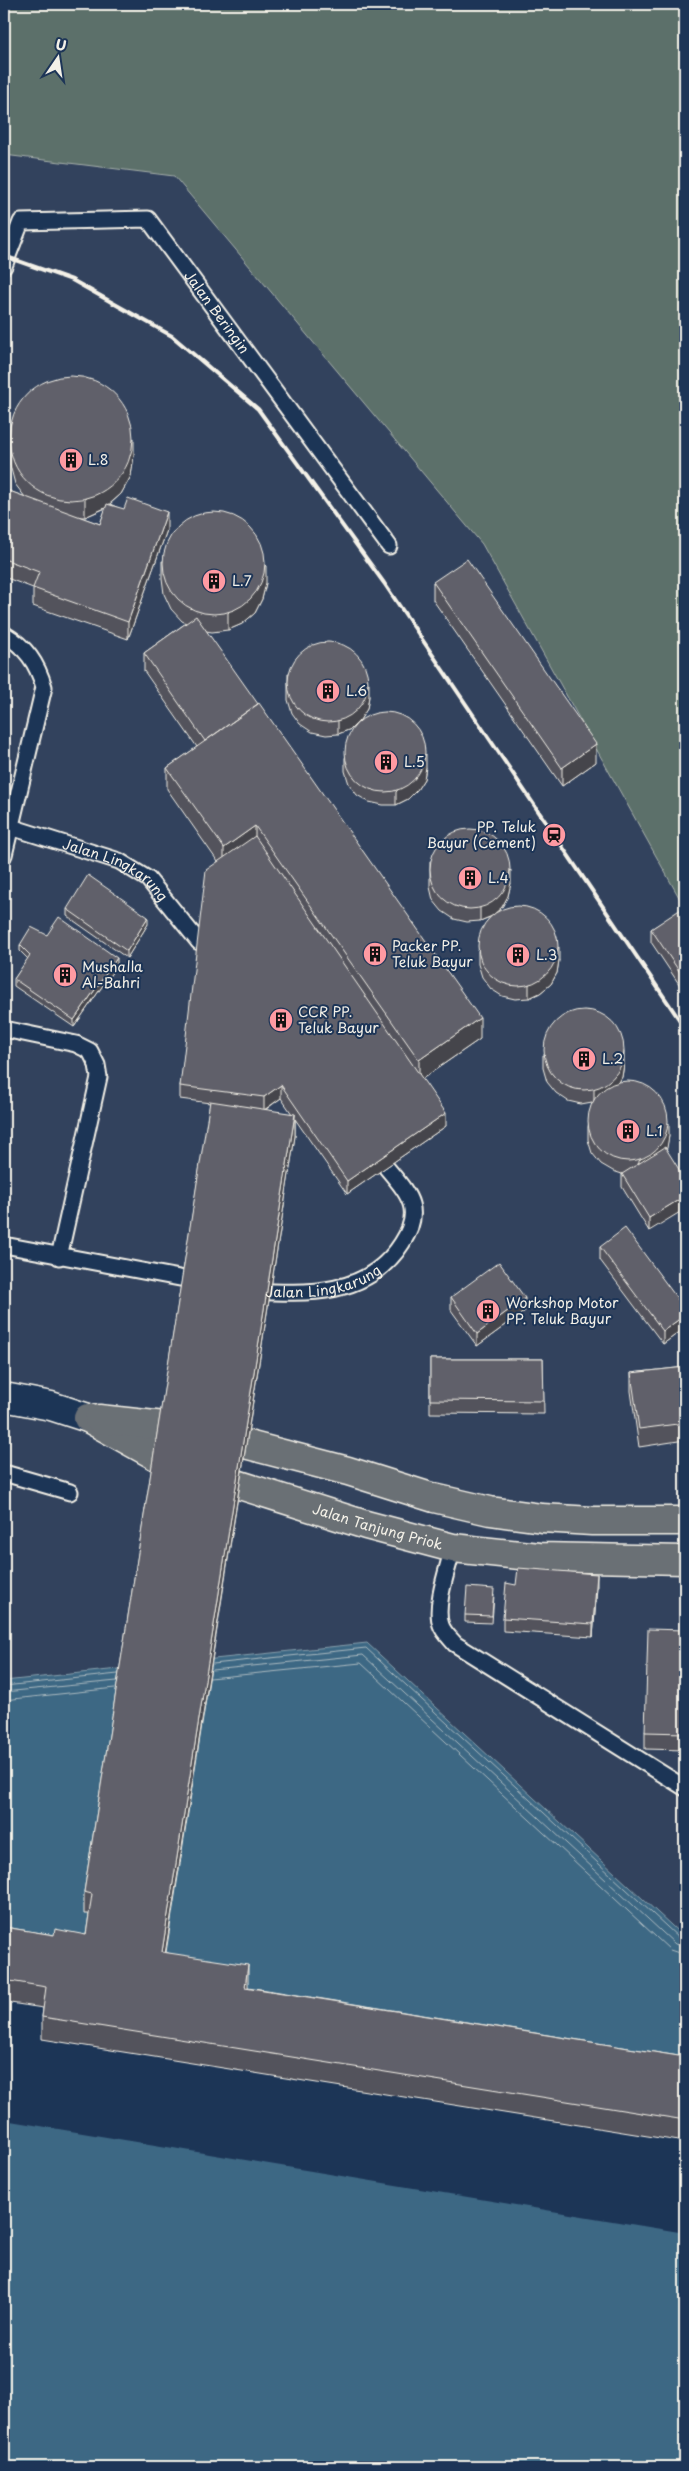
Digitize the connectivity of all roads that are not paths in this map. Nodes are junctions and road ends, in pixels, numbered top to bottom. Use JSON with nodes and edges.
{"nodes":[{"id":1,"x":4,"y":266,"type":"edge"},
{"id":2,"x":389,"y":546,"type":"dead end"},
{"id":3,"x":4,"y":634,"type":"edge"},
{"id":4,"x":11,"y":827,"type":"junction"},
{"id":5,"x":4,"y":855,"type":"edge"},
{"id":6,"x":199,"y":942,"type":"edge"},
{"id":7,"x":4,"y":1029,"type":"edge"},
{"id":8,"x":386,"y":1167,"type":"edge"},
{"id":9,"x":4,"y":1245,"type":"edge"},
{"id":10,"x":59,"y":1257,"type":"junction"},
{"id":11,"x":220,"y":1286,"type":"edge"},
{"id":12,"x":239,"y":1289,"type":"edge"},
{"id":13,"x":4,"y":1397,"type":"edge"},
{"id":14,"x":88,"y":1418,"type":"junction"},
{"id":15,"x":4,"y":1474,"type":"edge"},
{"id":16,"x":70,"y":1492,"type":"dead end"},
{"id":17,"x":685,"y":1521,"type":"edge"},
{"id":18,"x":453,"y":1548,"type":"junction"},
{"id":19,"x":685,"y":1560,"type":"edge"},
{"id":20,"x":685,"y":1788,"type":"edge"}],
"edges":[{"from":1,"to":2,"type":"lane","name":"Jalan Beringin"},
{"from":3,"to":4,"type":"lane"},
{"from":4,"to":5,"type":"lane"},
{"from":4,"to":6,"type":"lane","name":"Jalan Lingkarung"},
{"from":7,"to":10,"type":"lane"},
{"from":8,"to":12,"type":"lane","name":"Jalan Lingkarung"},
{"from":9,"to":10,"type":"lane"},
{"from":10,"to":11,"type":"lane"},
{"from":13,"to":14,"type":"street","name":"Jalan Tanjung Priok"},
{"from":14,"to":17,"type":"highway","name":"Jalan Tanjung Priok"},
{"from":14,"to":18,"type":"highway","name":"Jalan Tanjung Priok"},
{"from":15,"to":16,"type":"lane"},
{"from":18,"to":19,"type":"highway","name":"Jalan Tanjung Priok"},
{"from":18,"to":20,"type":"lane"}]}
